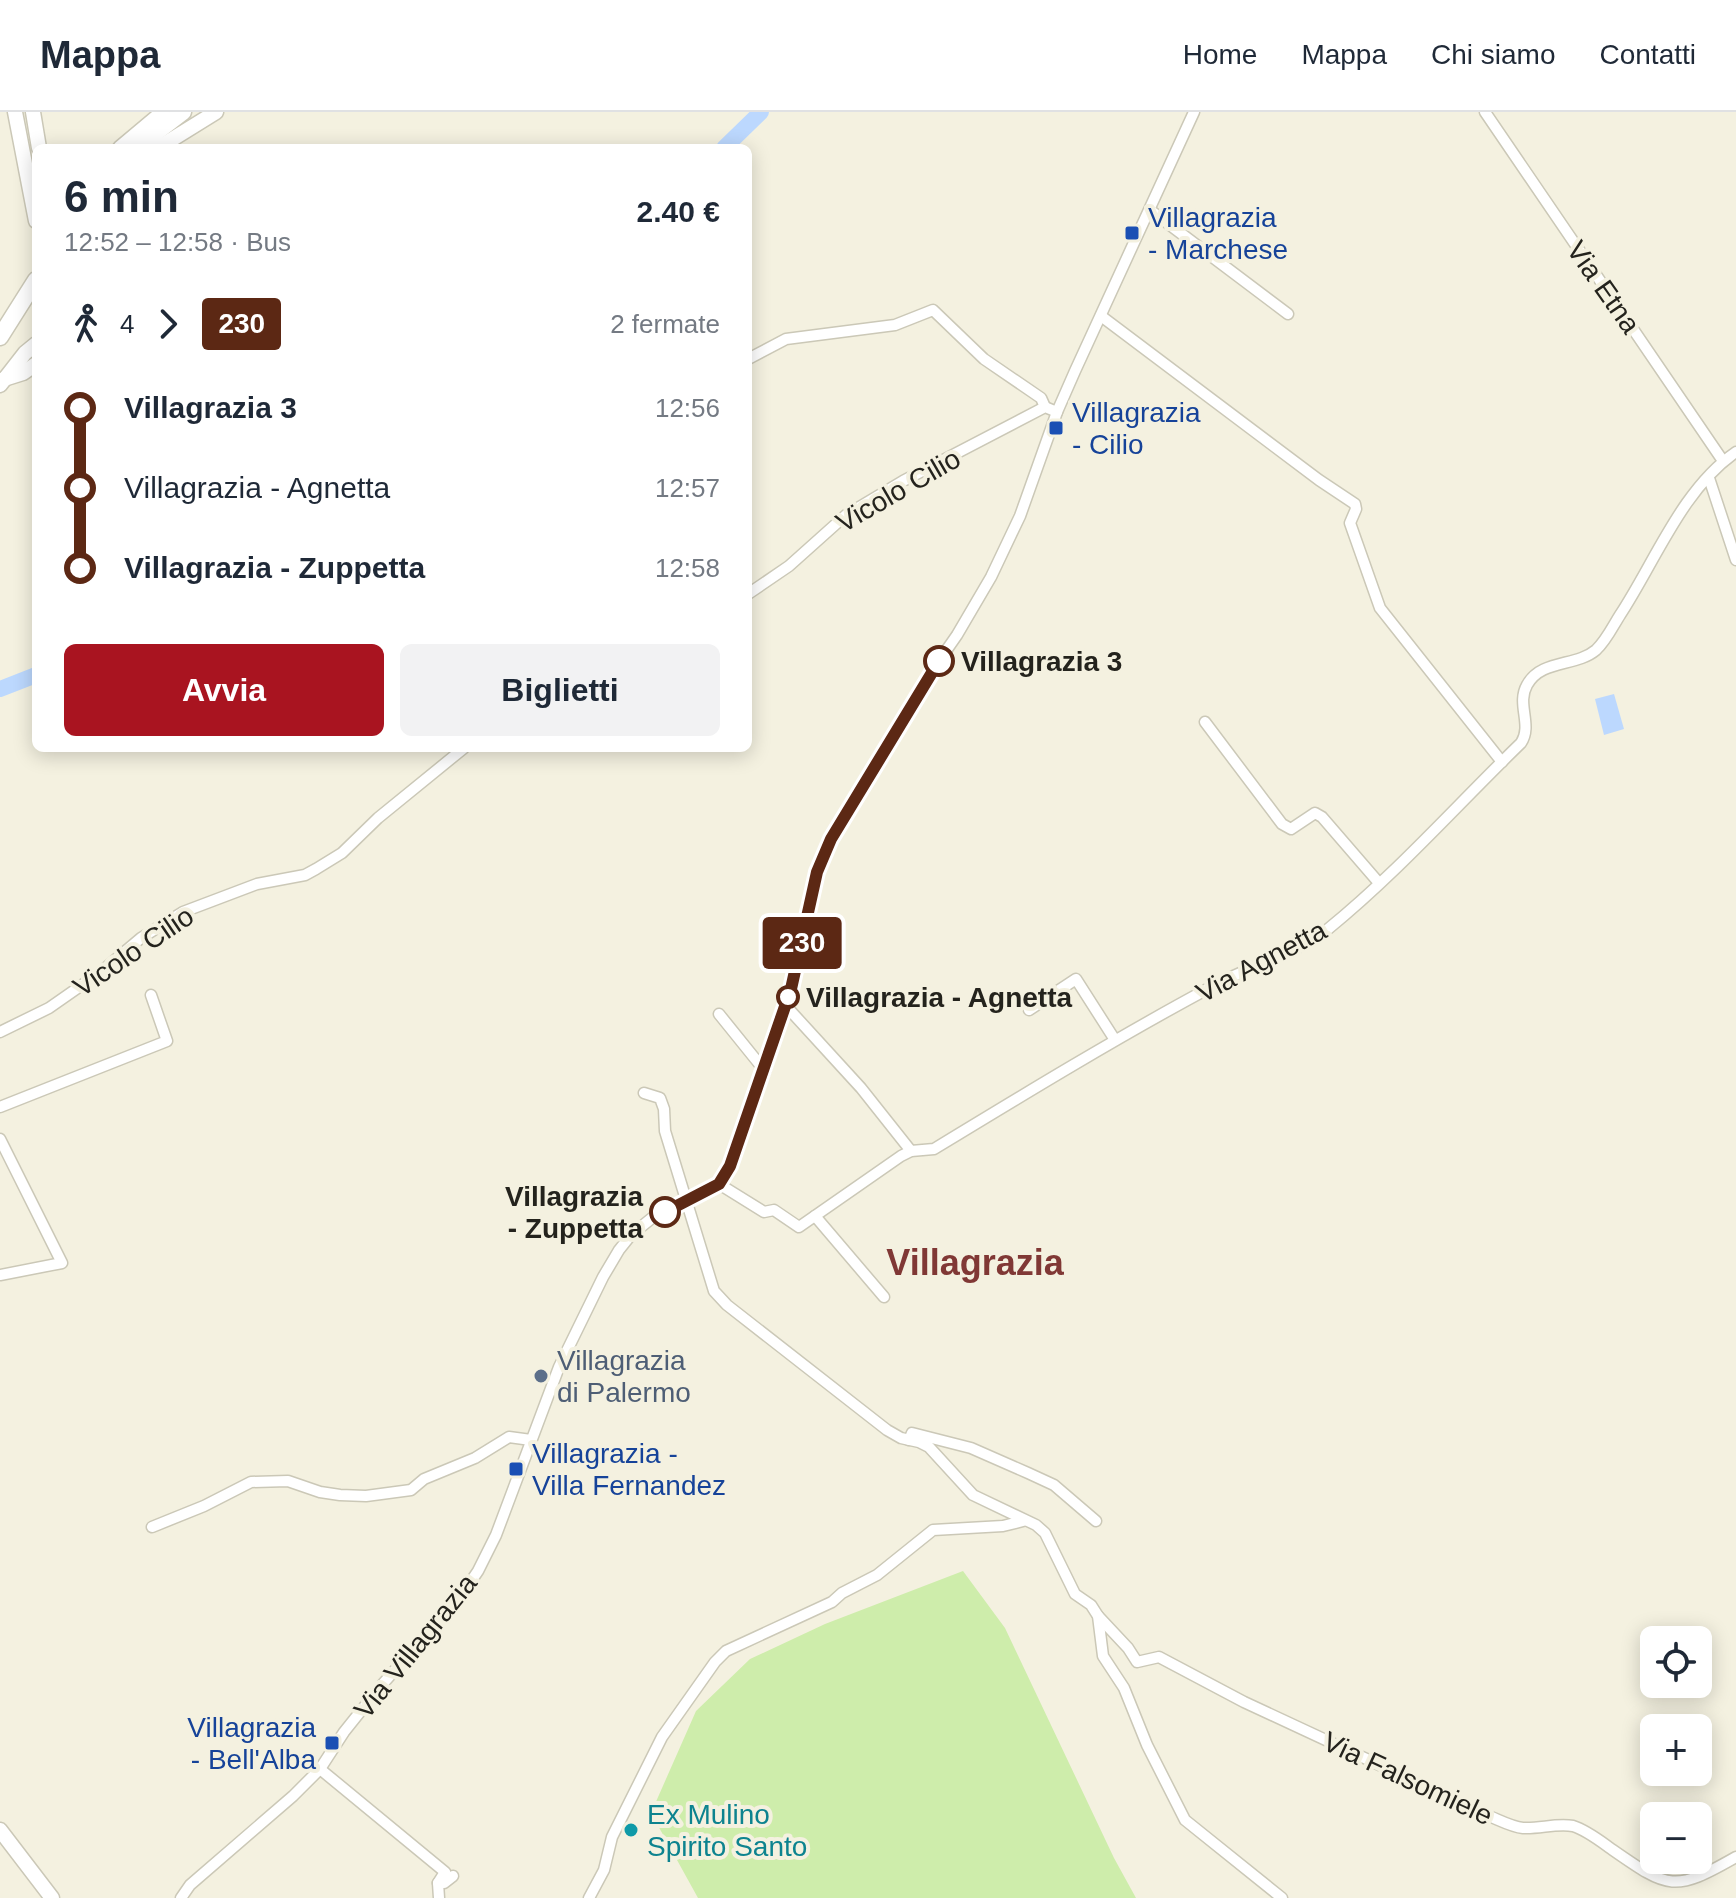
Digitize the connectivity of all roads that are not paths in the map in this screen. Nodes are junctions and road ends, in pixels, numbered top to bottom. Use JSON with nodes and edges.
{"nodes":[{"id":1,"x":15,"y":112,"type":"edge"},
{"id":2,"x":33,"y":112,"type":"edge"},
{"id":3,"x":163,"y":112,"type":"edge"},
{"id":4,"x":183,"y":112,"type":"edge"},
{"id":5,"x":216,"y":112,"type":"edge"},
{"id":6,"x":1194,"y":112,"type":"edge"},
{"id":7,"x":1485,"y":112,"type":"edge"},
{"id":8,"x":38,"y":144,"type":"edge"},
{"id":9,"x":125,"y":144,"type":"edge"},
{"id":10,"x":141,"y":144,"type":"edge"},
{"id":11,"x":164,"y":144,"type":"edge"},
{"id":12,"x":32,"y":202,"type":"edge"},
{"id":13,"x":1150,"y":210,"type":"junction"},
{"id":14,"x":32,"y":286,"type":"edge"},
{"id":15,"x":1288,"y":314,"type":"dead end"},
{"id":16,"x":1101,"y":316,"type":"junction"},
{"id":17,"x":0,"y":337,"type":"edge"},
{"id":18,"x":32,"y":347,"type":"edge"},
{"id":19,"x":752,"y":357,"type":"edge"},
{"id":20,"x":32,"y":367,"type":"edge"},
{"id":21,"x":2,"y":382,"type":"edge"},
{"id":22,"x":1045,"y":407,"type":"junction"},
{"id":23,"x":1057,"y":412,"type":"junction"},
{"id":24,"x":1736,"y":452,"type":"edge"},
{"id":25,"x":1723,"y":461,"type":"junction"},
{"id":26,"x":1709,"y":478,"type":"junction"},
{"id":27,"x":1736,"y":560,"type":"edge"},
{"id":28,"x":752,"y":591,"type":"edge"},
{"id":29,"x":1205,"y":722,"type":"dead end"},
{"id":30,"x":459,"y":752,"type":"edge"},
{"id":31,"x":1502,"y":762,"type":"junction"},
{"id":32,"x":1379,"y":883,"type":"junction"},
{"id":33,"x":151,"y":995,"type":"dead end"},
{"id":34,"x":786,"y":1006,"type":"junction"},
{"id":35,"x":1029,"y":1010,"type":"dead end"},
{"id":36,"x":719,"y":1014,"type":"dead end"},
{"id":37,"x":0,"y":1032,"type":"edge"},
{"id":38,"x":1115,"y":1040,"type":"junction"},
{"id":39,"x":765,"y":1071,"type":"junction"},
{"id":40,"x":644,"y":1093,"type":"dead end"},
{"id":41,"x":0,"y":1107,"type":"edge"},
{"id":42,"x":0,"y":1139,"type":"edge"},
{"id":43,"x":911,"y":1151,"type":"junction"},
{"id":44,"x":719,"y":1184,"type":"junction"},
{"id":45,"x":686,"y":1202,"type":"junction"},
{"id":46,"x":815,"y":1216,"type":"junction"},
{"id":47,"x":0,"y":1275,"type":"edge"},
{"id":48,"x":884,"y":1297,"type":"dead end"},
{"id":49,"x":531,"y":1440,"type":"junction"},
{"id":50,"x":909,"y":1440,"type":"junction"},
{"id":51,"x":1025,"y":1521,"type":"junction"},
{"id":52,"x":1096,"y":1521,"type":"dead end"},
{"id":53,"x":152,"y":1527,"type":"dead end"},
{"id":54,"x":1098,"y":1616,"type":"junction"},
{"id":55,"x":320,"y":1769,"type":"junction"},
{"id":56,"x":0,"y":1830,"type":"edge"},
{"id":57,"x":1736,"y":1857,"type":"edge"},
{"id":58,"x":453,"y":1876,"type":"dead end"},
{"id":59,"x":438,"y":1883,"type":"junction"},
{"id":60,"x":52,"y":1898,"type":"edge"},
{"id":61,"x":181,"y":1898,"type":"edge"},
{"id":62,"x":439,"y":1898,"type":"edge"},
{"id":63,"x":589,"y":1898,"type":"edge"},
{"id":64,"x":1282,"y":1898,"type":"edge"}],
"edges":[{"from":1,"to":12,"type":"main road"},
{"from":2,"to":8,"type":"main road"},
{"from":3,"to":9,"type":"main road"},
{"from":4,"to":10,"type":"main road"},
{"from":5,"to":11,"type":"main road"},
{"from":6,"to":13,"type":"street"},
{"from":7,"to":25,"type":"street","name":"Via Etna"},
{"from":13,"to":15,"type":"street"},
{"from":13,"to":16,"type":"street"},
{"from":14,"to":17,"type":"main road"},
{"from":16,"to":23,"type":"street"},
{"from":16,"to":31,"type":"street"},
{"from":18,"to":21,"type":"main road"},
{"from":19,"to":22,"type":"street"},
{"from":20,"to":21,"type":"main road"},
{"from":22,"to":23,"type":"street"},
{"from":22,"to":28,"type":"street","name":"Vicolo Cilio"},
{"from":23,"to":34,"type":"street"},
{"from":24,"to":25,"type":"street","name":"Via Agnetta"},
{"from":25,"to":26,"type":"street","name":"Via Agnetta"},
{"from":26,"to":27,"type":"street"},
{"from":26,"to":31,"type":"street","name":"Via Agnetta"},
{"from":29,"to":32,"type":"street"},
{"from":30,"to":37,"type":"street","name":"Vicolo Cilio"},
{"from":31,"to":32,"type":"street","name":"Via Agnetta"},
{"from":32,"to":38,"type":"street","name":"Via Agnetta"},
{"from":33,"to":41,"type":"street"},
{"from":34,"to":39,"type":"street"},
{"from":34,"to":43,"type":"street"},
{"from":35,"to":38,"type":"street"},
{"from":36,"to":39,"type":"street"},
{"from":38,"to":43,"type":"street","name":"Via Agnetta"},
{"from":39,"to":44,"type":"street"},
{"from":40,"to":45,"type":"street"},
{"from":42,"to":47,"type":"street"},
{"from":43,"to":46,"type":"street","name":"Via Agnetta"},
{"from":44,"to":45,"type":"street","name":"Via Villagrazia"},
{"from":44,"to":46,"type":"street"},
{"from":45,"to":49,"type":"street","name":"Via Villagrazia"},
{"from":45,"to":50,"type":"street"},
{"from":46,"to":48,"type":"street"},
{"from":49,"to":53,"type":"street"},
{"from":49,"to":55,"type":"street","name":"Via Villagrazia"},
{"from":50,"to":51,"type":"street"},
{"from":50,"to":52,"type":"street"},
{"from":51,"to":54,"type":"street"},
{"from":51,"to":63,"type":"street"},
{"from":54,"to":57,"type":"street","name":"Via Falsomiele"},
{"from":54,"to":64,"type":"street"},
{"from":55,"to":59,"type":"street"},
{"from":55,"to":61,"type":"street","name":"Via Villagrazia"},
{"from":56,"to":60,"type":"main road"},
{"from":58,"to":59,"type":"street"},
{"from":59,"to":62,"type":"street"}]}
